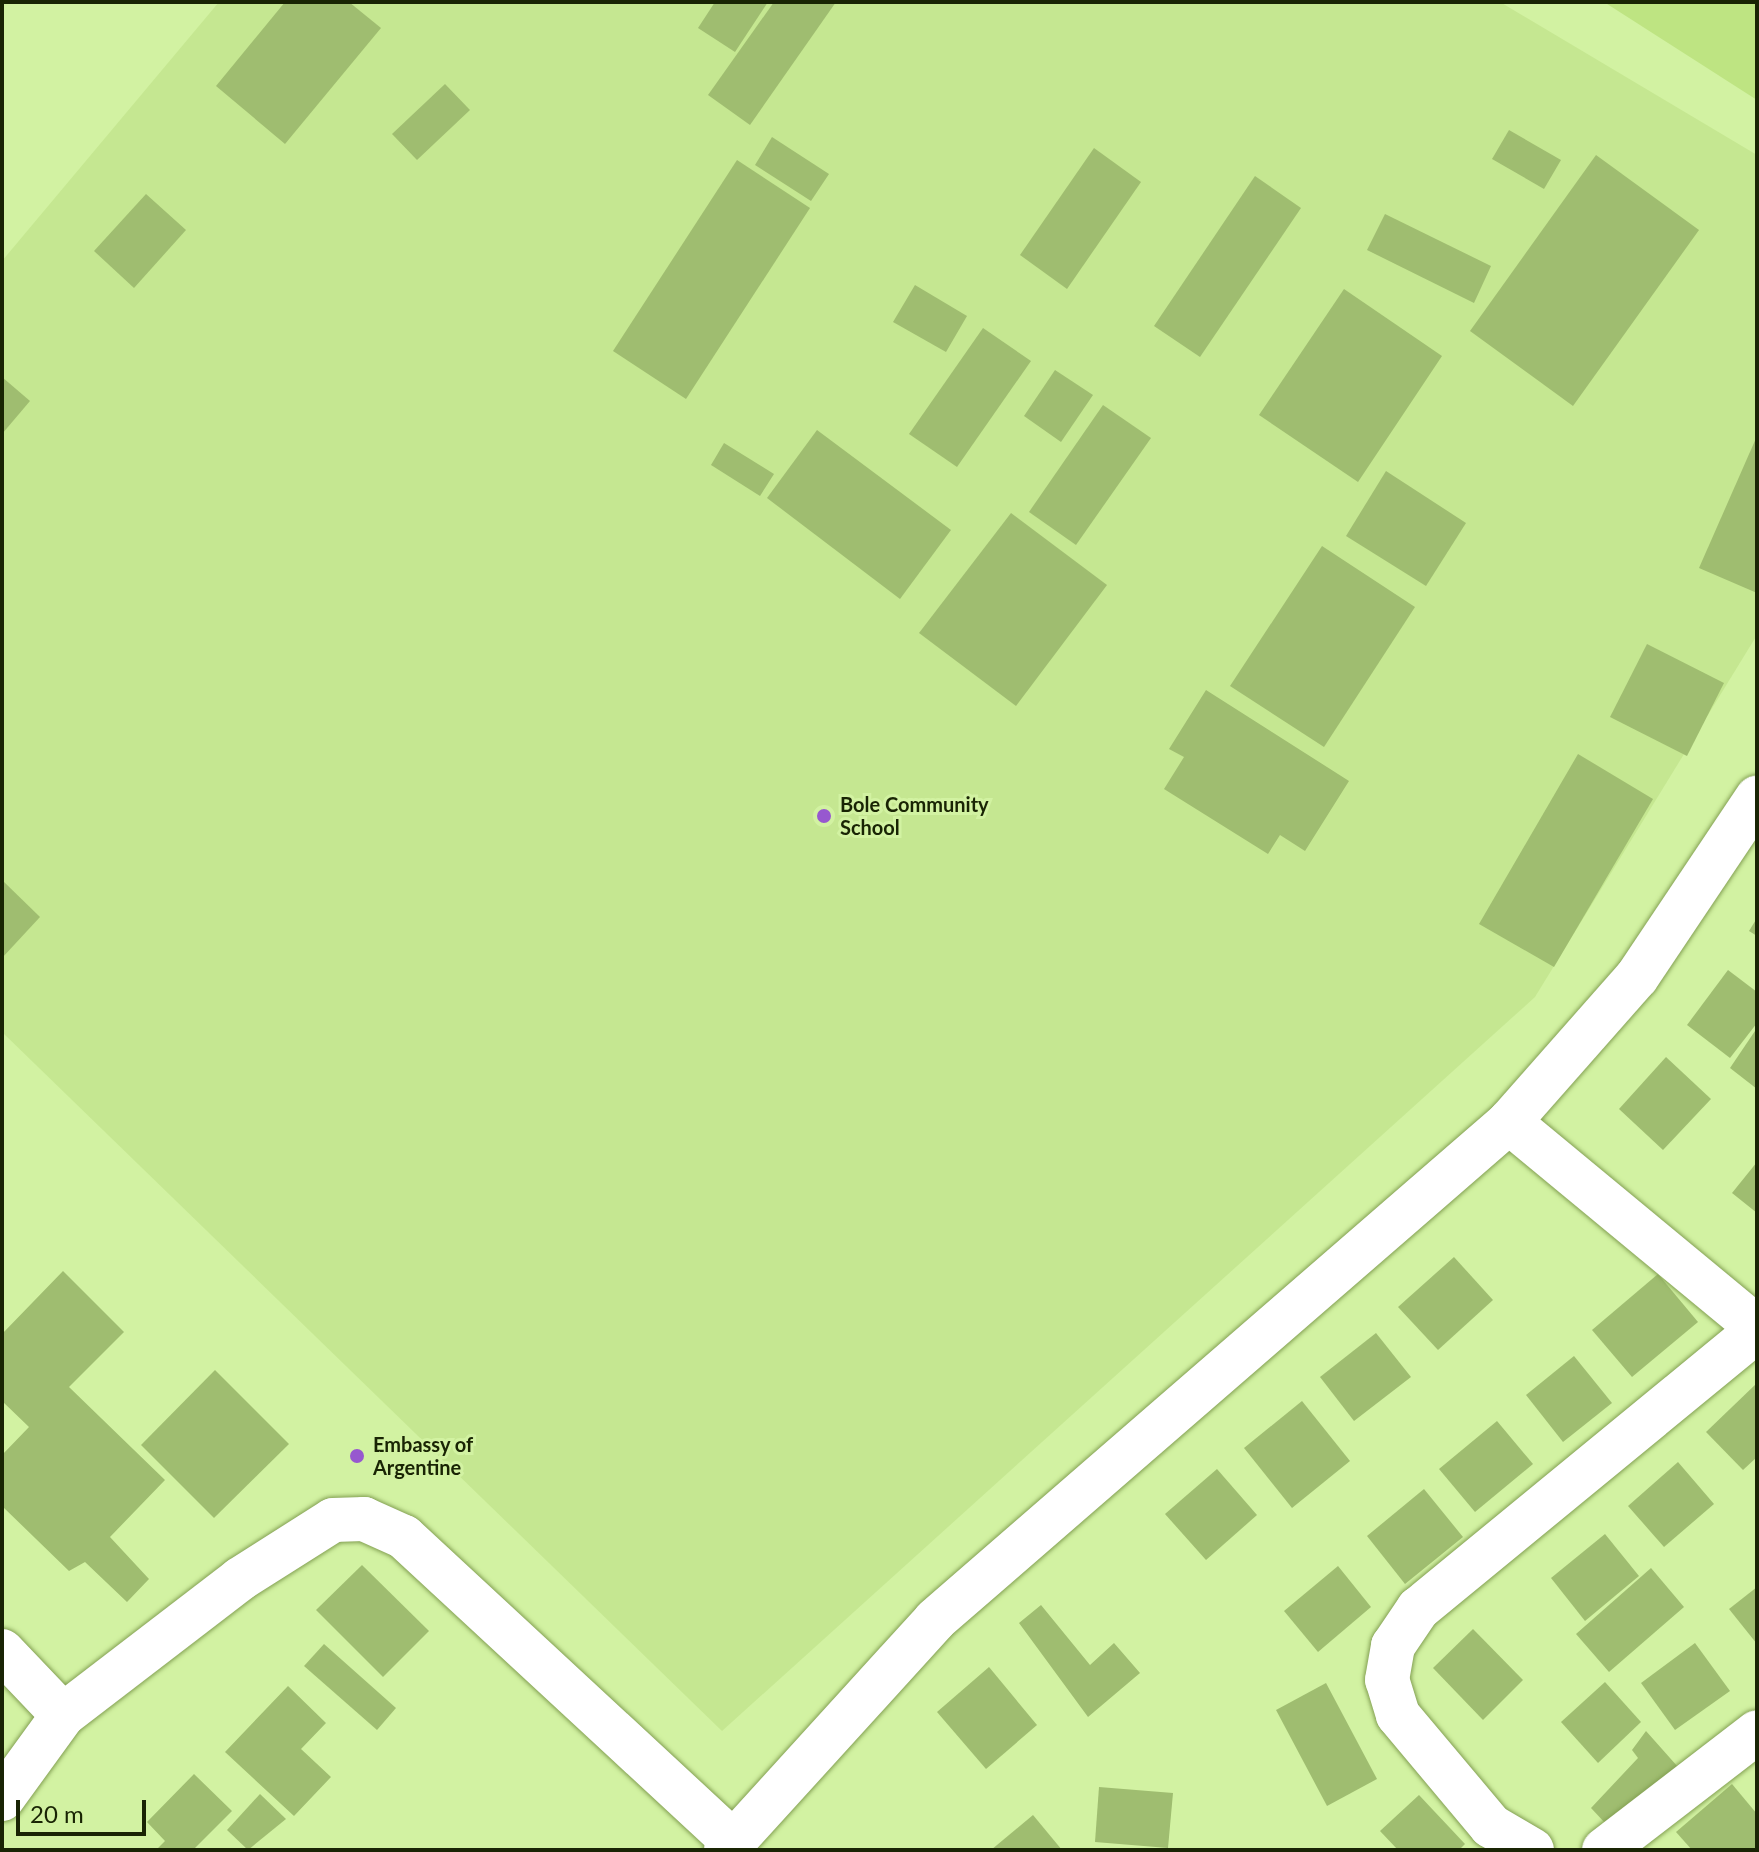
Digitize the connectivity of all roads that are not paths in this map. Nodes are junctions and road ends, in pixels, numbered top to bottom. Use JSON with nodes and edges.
{"nodes":[{"id":1,"x":1757,"y":798,"type":"edge"},
{"id":2,"x":1509,"y":1122,"type":"junction"},
{"id":3,"x":1757,"y":1329,"type":"edge"},
{"id":4,"x":2,"y":1651,"type":"edge"},
{"id":5,"x":63,"y":1715,"type":"junction"},
{"id":6,"x":1757,"y":1732,"type":"edge"},
{"id":7,"x":2,"y":1799,"type":"edge"},
{"id":8,"x":729,"y":1846,"type":"edge"},
{"id":9,"x":1532,"y":1850,"type":"edge"},
{"id":10,"x":1604,"y":1850,"type":"edge"}],
"edges":[{"from":1,"to":2,"type":"street"},
{"from":2,"to":3,"type":"street"},
{"from":2,"to":8,"type":"street"},
{"from":3,"to":9,"type":"street"},
{"from":4,"to":5,"type":"street"},
{"from":5,"to":7,"type":"street"},
{"from":5,"to":8,"type":"street"},
{"from":6,"to":10,"type":"street"}]}
